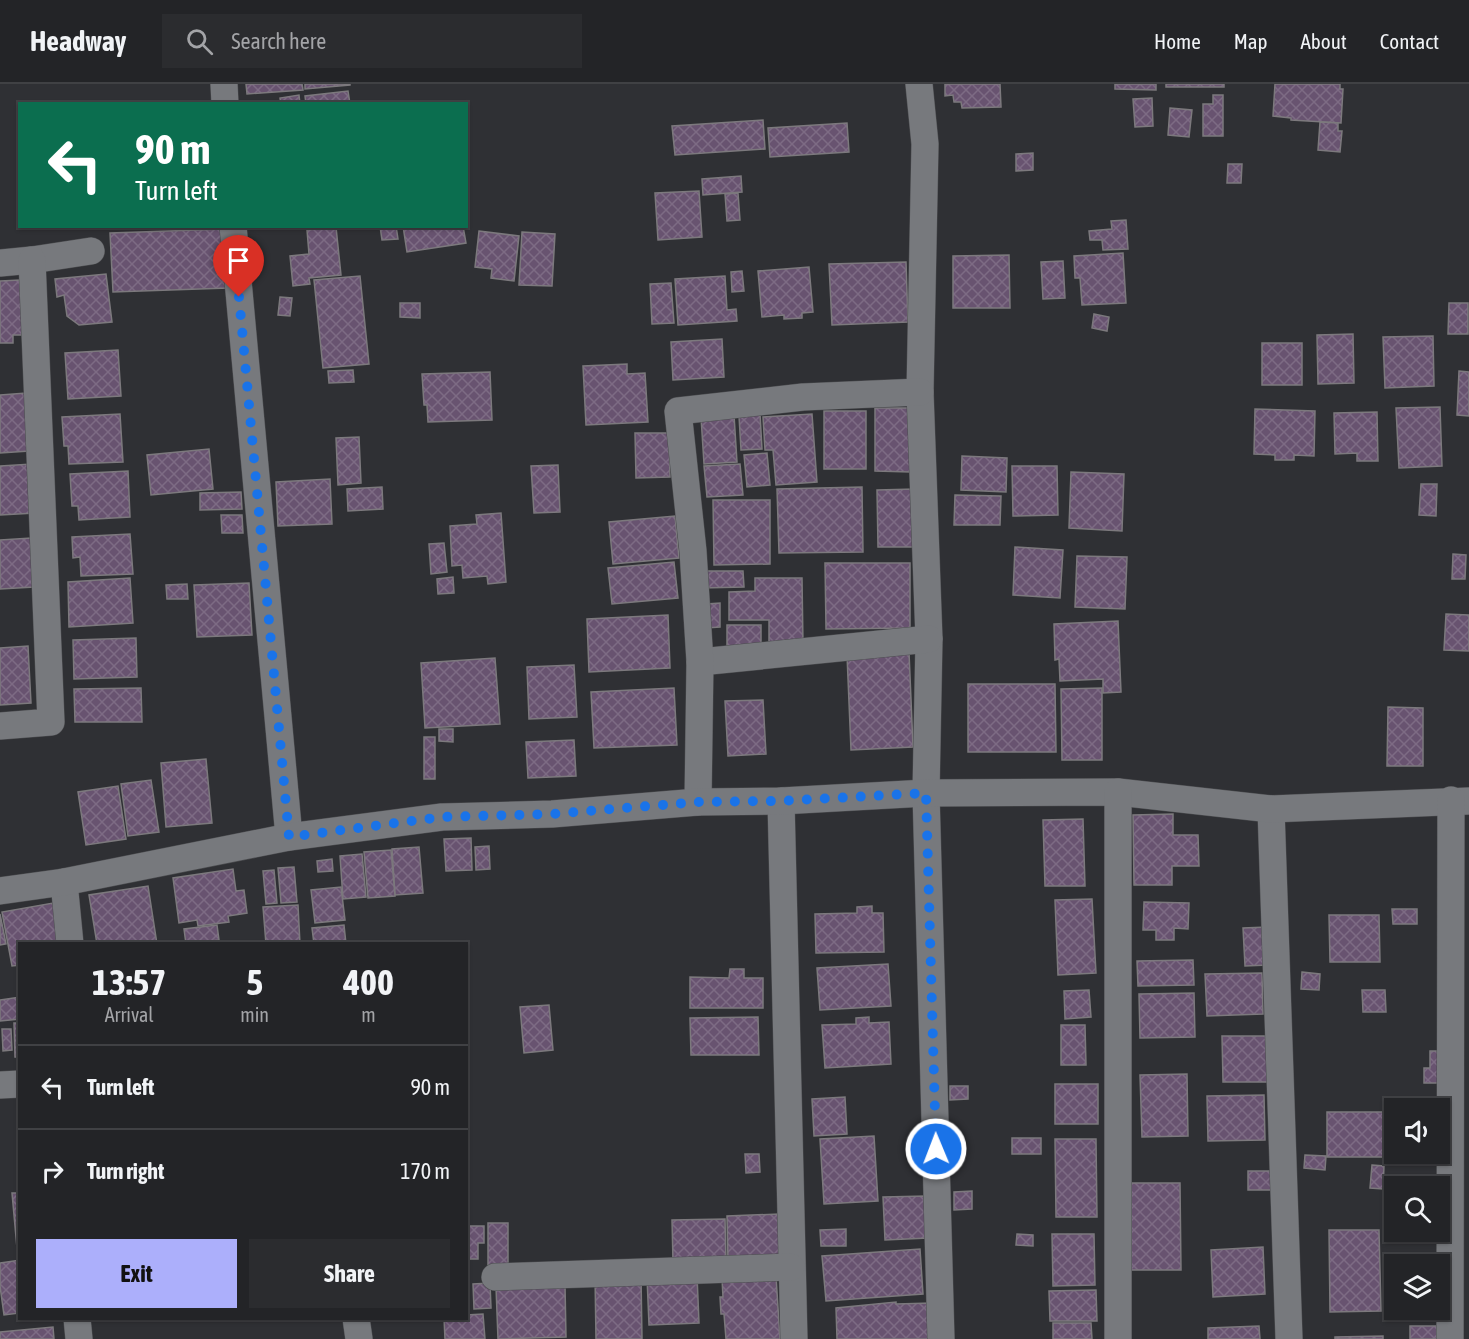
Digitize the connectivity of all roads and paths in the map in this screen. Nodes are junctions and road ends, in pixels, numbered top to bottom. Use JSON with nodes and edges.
{"nodes":[{"id":1,"x":224,"y":84,"type":"edge"},
{"id":2,"x":919,"y":84,"type":"edge"},
{"id":3,"x":225,"y":102,"type":"edge"},
{"id":4,"x":233,"y":228,"type":"edge"},
{"id":5,"x":92,"y":251,"type":"dead end"},
{"id":6,"x":32,"y":260,"type":"junction"},
{"id":7,"x":0,"y":262,"type":"edge"},
{"id":8,"x":920,"y":392,"type":"junction"},
{"id":9,"x":929,"y":639,"type":"junction"},
{"id":10,"x":700,"y":662,"type":"junction"},
{"id":11,"x":0,"y":726,"type":"edge"},
{"id":12,"x":1118,"y":792,"type":"junction"},
{"id":13,"x":926,"y":793,"type":"junction"},
{"id":14,"x":781,"y":801,"type":"junction"},
{"id":15,"x":1460,"y":801,"type":"edge"},
{"id":16,"x":698,"y":802,"type":"junction"},
{"id":17,"x":1271,"y":809,"type":"junction"},
{"id":18,"x":289,"y":837,"type":"junction"},
{"id":19,"x":64,"y":882,"type":"junction"},
{"id":20,"x":0,"y":891,"type":"edge"},
{"id":21,"x":70,"y":942,"type":"edge"},
{"id":22,"x":18,"y":1084,"type":"edge"},
{"id":23,"x":0,"y":1085,"type":"edge"},
{"id":24,"x":791,"y":1267,"type":"junction"},
{"id":25,"x":495,"y":1277,"type":"dead end"},
{"id":26,"x":77,"y":1320,"type":"edge"},
{"id":27,"x":356,"y":1320,"type":"edge"},
{"id":28,"x":79,"y":1339,"type":"edge"},
{"id":29,"x":359,"y":1339,"type":"edge"},
{"id":30,"x":794,"y":1339,"type":"edge"},
{"id":31,"x":941,"y":1339,"type":"edge"},
{"id":32,"x":1118,"y":1339,"type":"edge"},
{"id":33,"x":1289,"y":1339,"type":"edge"},
{"id":34,"x":1450,"y":1339,"type":"edge"}],
"edges":[{"from":1,"to":3,"type":"street"},
{"from":2,"to":8,"type":"street"},
{"from":4,"to":18,"type":"street"},
{"from":5,"to":6,"type":"street"},
{"from":6,"to":7,"type":"street"},
{"from":6,"to":11,"type":"street"},
{"from":8,"to":9,"type":"street"},
{"from":8,"to":10,"type":"street"},
{"from":9,"to":10,"type":"street"},
{"from":9,"to":13,"type":"street"},
{"from":10,"to":16,"type":"street"},
{"from":12,"to":13,"type":"street"},
{"from":12,"to":17,"type":"street"},
{"from":12,"to":32,"type":"street"},
{"from":13,"to":14,"type":"street"},
{"from":13,"to":31,"type":"street"},
{"from":14,"to":16,"type":"street"},
{"from":14,"to":24,"type":"street"},
{"from":15,"to":17,"type":"street"},
{"from":15,"to":34,"type":"street"},
{"from":16,"to":18,"type":"street"},
{"from":17,"to":33,"type":"street"},
{"from":18,"to":19,"type":"street"},
{"from":19,"to":20,"type":"street"},
{"from":19,"to":21,"type":"street"},
{"from":22,"to":23,"type":"street"},
{"from":24,"to":25,"type":"street"},
{"from":24,"to":30,"type":"street"},
{"from":26,"to":28,"type":"street"},
{"from":27,"to":29,"type":"street"}]}
